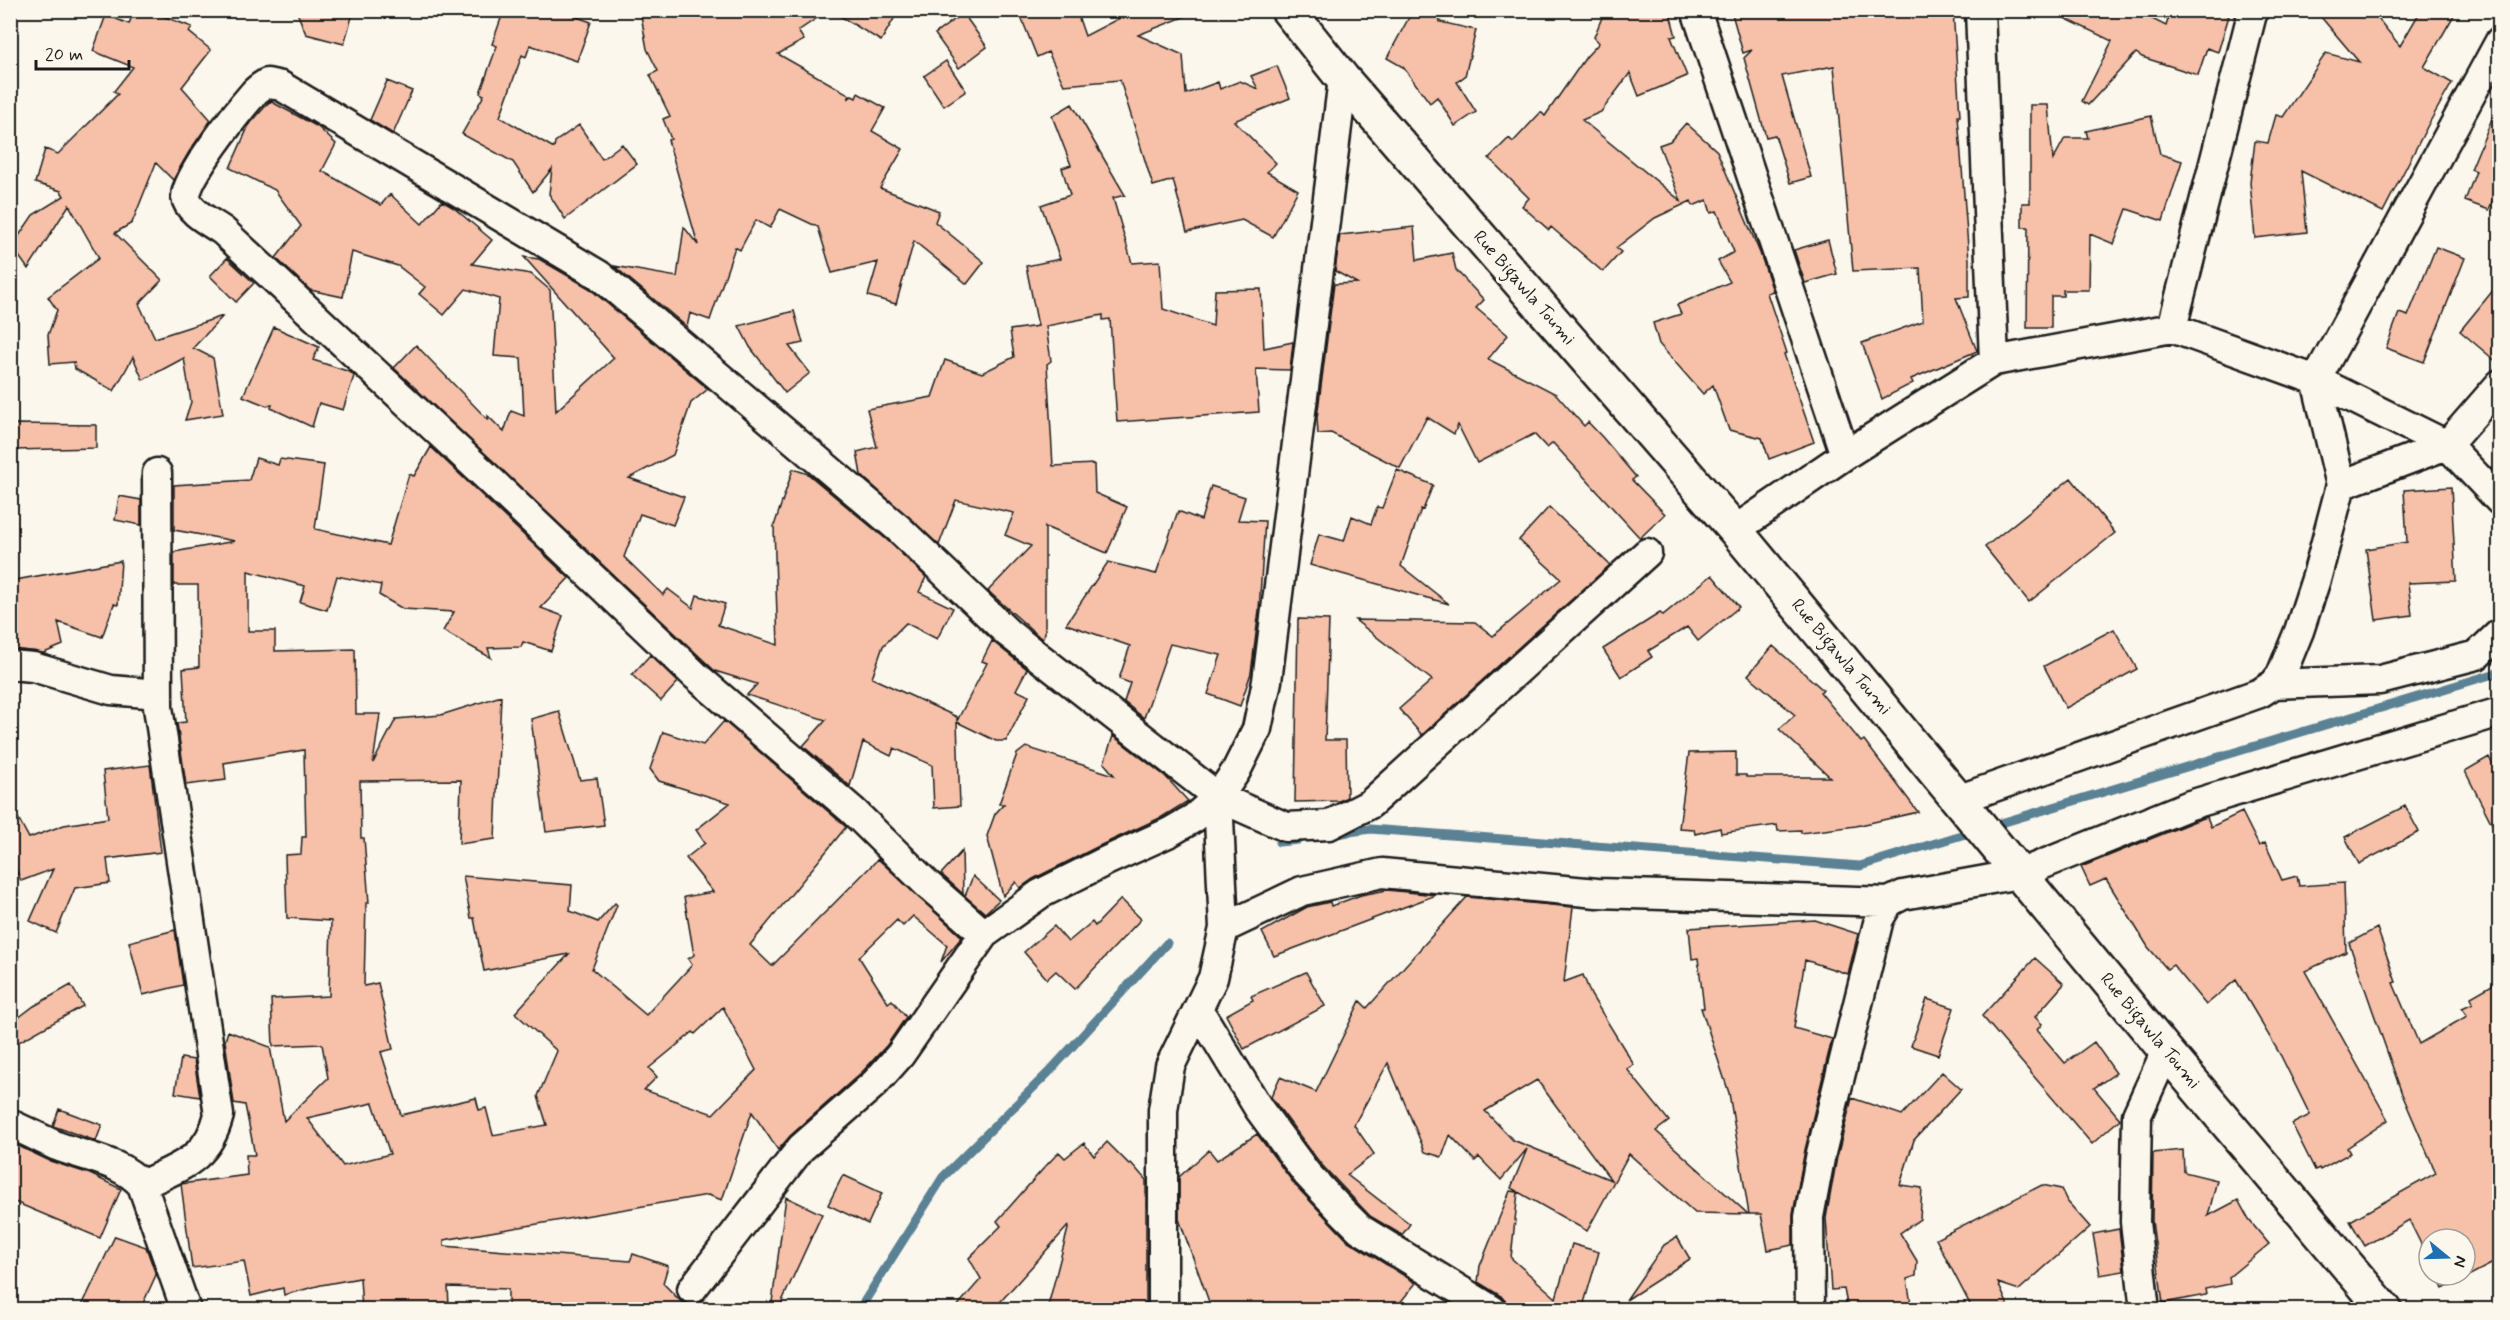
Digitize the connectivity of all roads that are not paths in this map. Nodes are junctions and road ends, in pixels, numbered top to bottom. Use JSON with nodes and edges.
{"nodes":[{"id":1,"x":1288,"y":10,"type":"edge"},
{"id":2,"x":1696,"y":10,"type":"edge"},
{"id":3,"x":1980,"y":10,"type":"edge"},
{"id":4,"x":2253,"y":10,"type":"edge"},
{"id":5,"x":2499,"y":41,"type":"edge"},
{"id":6,"x":1343,"y":79,"type":"junction"},
{"id":7,"x":2172,"y":328,"type":"junction"},
{"id":8,"x":1994,"y":361,"type":"junction"},
{"id":9,"x":2316,"y":380,"type":"junction"},
{"id":10,"x":2499,"y":384,"type":"edge"},
{"id":11,"x":2447,"y":445,"type":"junction"},
{"id":12,"x":1845,"y":455,"type":"junction"},
{"id":13,"x":157,"y":473,"type":"dead end"},
{"id":14,"x":2341,"y":485,"type":"junction"},
{"id":15,"x":2499,"y":501,"type":"edge"},
{"id":16,"x":1735,"y":530,"type":"junction"},
{"id":17,"x":1647,"y":553,"type":"dead end"},
{"id":18,"x":2499,"y":633,"type":"edge"},
{"id":19,"x":10,"y":665,"type":"edge"},
{"id":20,"x":2274,"y":684,"type":"junction"},
{"id":21,"x":158,"y":694,"type":"junction"},
{"id":22,"x":2499,"y":712,"type":"edge"},
{"id":23,"x":1218,"y":797,"type":"junction"},
{"id":24,"x":1966,"y":807,"type":"junction"},
{"id":25,"x":2014,"y":868,"type":"junction"},
{"id":26,"x":1889,"y":902,"type":"junction"},
{"id":27,"x":1224,"y":928,"type":"junction"},
{"id":28,"x":984,"y":934,"type":"junction"},
{"id":29,"x":1198,"y":1009,"type":"junction"},
{"id":30,"x":2166,"y":1051,"type":"junction"},
{"id":31,"x":10,"y":1124,"type":"edge"},
{"id":32,"x":142,"y":1185,"type":"junction"},
{"id":33,"x":692,"y":1289,"type":"dead end"},
{"id":34,"x":186,"y":1310,"type":"edge"},
{"id":35,"x":1163,"y":1310,"type":"edge"},
{"id":36,"x":1492,"y":1310,"type":"edge"},
{"id":37,"x":1810,"y":1310,"type":"edge"},
{"id":38,"x":2145,"y":1310,"type":"edge"},
{"id":39,"x":2385,"y":1310,"type":"edge"}],
"edges":[{"from":1,"to":6,"type":"street","name":"Rue Bigawla Toumi"},
{"from":2,"to":12,"type":"street"},
{"from":3,"to":8,"type":"street"},
{"from":4,"to":7,"type":"street"},
{"from":5,"to":9,"type":"street"},
{"from":6,"to":16,"type":"street","name":"Rue Bigawla Toumi"},
{"from":6,"to":23,"type":"street"},
{"from":7,"to":8,"type":"street"},
{"from":7,"to":9,"type":"street"},
{"from":8,"to":12,"type":"street"},
{"from":9,"to":11,"type":"street"},
{"from":9,"to":14,"type":"street"},
{"from":10,"to":11,"type":"street"},
{"from":11,"to":14,"type":"street"},
{"from":11,"to":15,"type":"street"},
{"from":12,"to":16,"type":"street"},
{"from":13,"to":21,"type":"street"},
{"from":14,"to":20,"type":"street"},
{"from":16,"to":24,"type":"street","name":"Rue Bigawla Toumi"},
{"from":17,"to":23,"type":"street"},
{"from":18,"to":20,"type":"street"},
{"from":19,"to":21,"type":"street"},
{"from":20,"to":24,"type":"street"},
{"from":21,"to":32,"type":"street"},
{"from":22,"to":25,"type":"street"},
{"from":23,"to":27,"type":"street"},
{"from":23,"to":28,"type":"street"},
{"from":23,"to":28,"type":"street"},
{"from":24,"to":25,"type":"street","name":"Rue Bigawla Toumi"},
{"from":25,"to":26,"type":"street"},
{"from":25,"to":30,"type":"street","name":"Rue Bigawla Toumi"},
{"from":26,"to":27,"type":"street"},
{"from":26,"to":37,"type":"street"},
{"from":27,"to":29,"type":"street"},
{"from":28,"to":33,"type":"street"},
{"from":29,"to":35,"type":"street"},
{"from":29,"to":36,"type":"street"},
{"from":30,"to":38,"type":"street"},
{"from":30,"to":39,"type":"street","name":"Rue Bigawla Toumi"},
{"from":31,"to":32,"type":"street"},
{"from":32,"to":34,"type":"street"}]}
